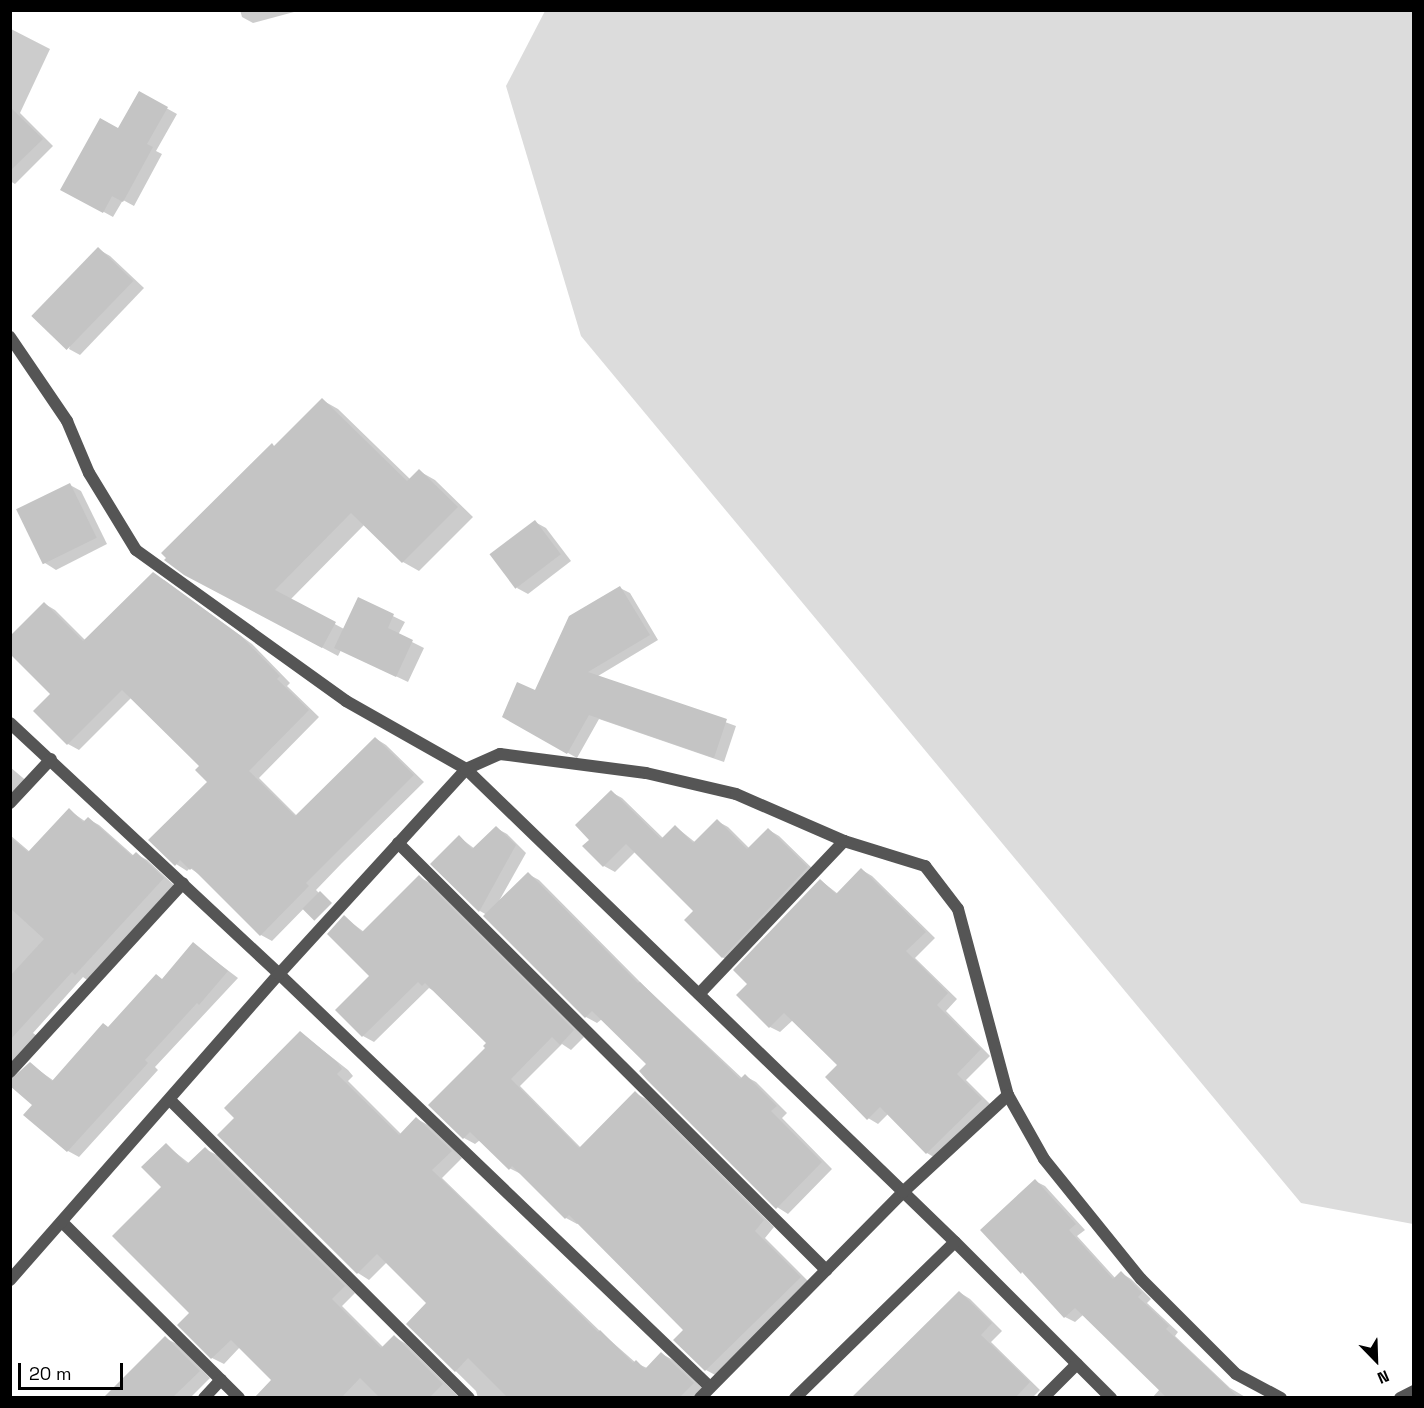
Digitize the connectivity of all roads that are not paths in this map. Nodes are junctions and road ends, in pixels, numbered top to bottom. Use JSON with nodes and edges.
{"nodes":[{"id":1,"x":10,"y":337,"type":"edge"},
{"id":2,"x":10,"y":723,"type":"edge"},
{"id":3,"x":51,"y":759,"type":"junction"},
{"id":4,"x":466,"y":769,"type":"junction"},
{"id":5,"x":10,"y":803,"type":"edge"},
{"id":6,"x":844,"y":841,"type":"junction"},
{"id":7,"x":398,"y":843,"type":"junction"},
{"id":8,"x":183,"y":883,"type":"junction"},
{"id":9,"x":279,"y":974,"type":"junction"},
{"id":10,"x":699,"y":994,"type":"junction"},
{"id":11,"x":10,"y":1072,"type":"edge"},
{"id":12,"x":1008,"y":1095,"type":"junction"},
{"id":13,"x":170,"y":1100,"type":"junction"},
{"id":14,"x":903,"y":1192,"type":"junction"},
{"id":15,"x":63,"y":1223,"type":"junction"},
{"id":16,"x":955,"y":1242,"type":"junction"},
{"id":17,"x":826,"y":1270,"type":"junction"},
{"id":18,"x":10,"y":1280,"type":"edge"},
{"id":19,"x":1077,"y":1364,"type":"junction"},
{"id":20,"x":221,"y":1380,"type":"junction"},
{"id":21,"x":710,"y":1387,"type":"junction"},
{"id":22,"x":1413,"y":1391,"type":"edge"},
{"id":23,"x":204,"y":1398,"type":"edge"},
{"id":24,"x":239,"y":1398,"type":"edge"},
{"id":25,"x":469,"y":1398,"type":"edge"},
{"id":26,"x":700,"y":1398,"type":"edge"},
{"id":27,"x":795,"y":1398,"type":"edge"},
{"id":28,"x":1043,"y":1398,"type":"edge"},
{"id":29,"x":1111,"y":1398,"type":"edge"},
{"id":30,"x":1281,"y":1398,"type":"edge"},
{"id":31,"x":1400,"y":1398,"type":"edge"}],
"edges":[{"from":1,"to":4,"type":"street"},
{"from":2,"to":3,"type":"street"},
{"from":3,"to":5,"type":"street"},
{"from":3,"to":8,"type":"street"},
{"from":4,"to":6,"type":"street"},
{"from":4,"to":7,"type":"street"},
{"from":4,"to":10,"type":"street"},
{"from":6,"to":10,"type":"street"},
{"from":6,"to":12,"type":"street"},
{"from":7,"to":9,"type":"street"},
{"from":7,"to":17,"type":"street"},
{"from":8,"to":9,"type":"street"},
{"from":8,"to":11,"type":"street"},
{"from":9,"to":13,"type":"street"},
{"from":9,"to":21,"type":"street"},
{"from":10,"to":14,"type":"street"},
{"from":12,"to":14,"type":"street"},
{"from":12,"to":30,"type":"street"},
{"from":13,"to":15,"type":"street"},
{"from":13,"to":25,"type":"street"},
{"from":14,"to":16,"type":"street"},
{"from":14,"to":17,"type":"street"},
{"from":15,"to":18,"type":"street"},
{"from":15,"to":20,"type":"street"},
{"from":16,"to":19,"type":"street"},
{"from":16,"to":27,"type":"street"},
{"from":17,"to":21,"type":"street"},
{"from":19,"to":28,"type":"street"},
{"from":19,"to":29,"type":"street"},
{"from":20,"to":23,"type":"street"},
{"from":20,"to":24,"type":"street"},
{"from":21,"to":26,"type":"street"},
{"from":22,"to":31,"type":"street"}]}
